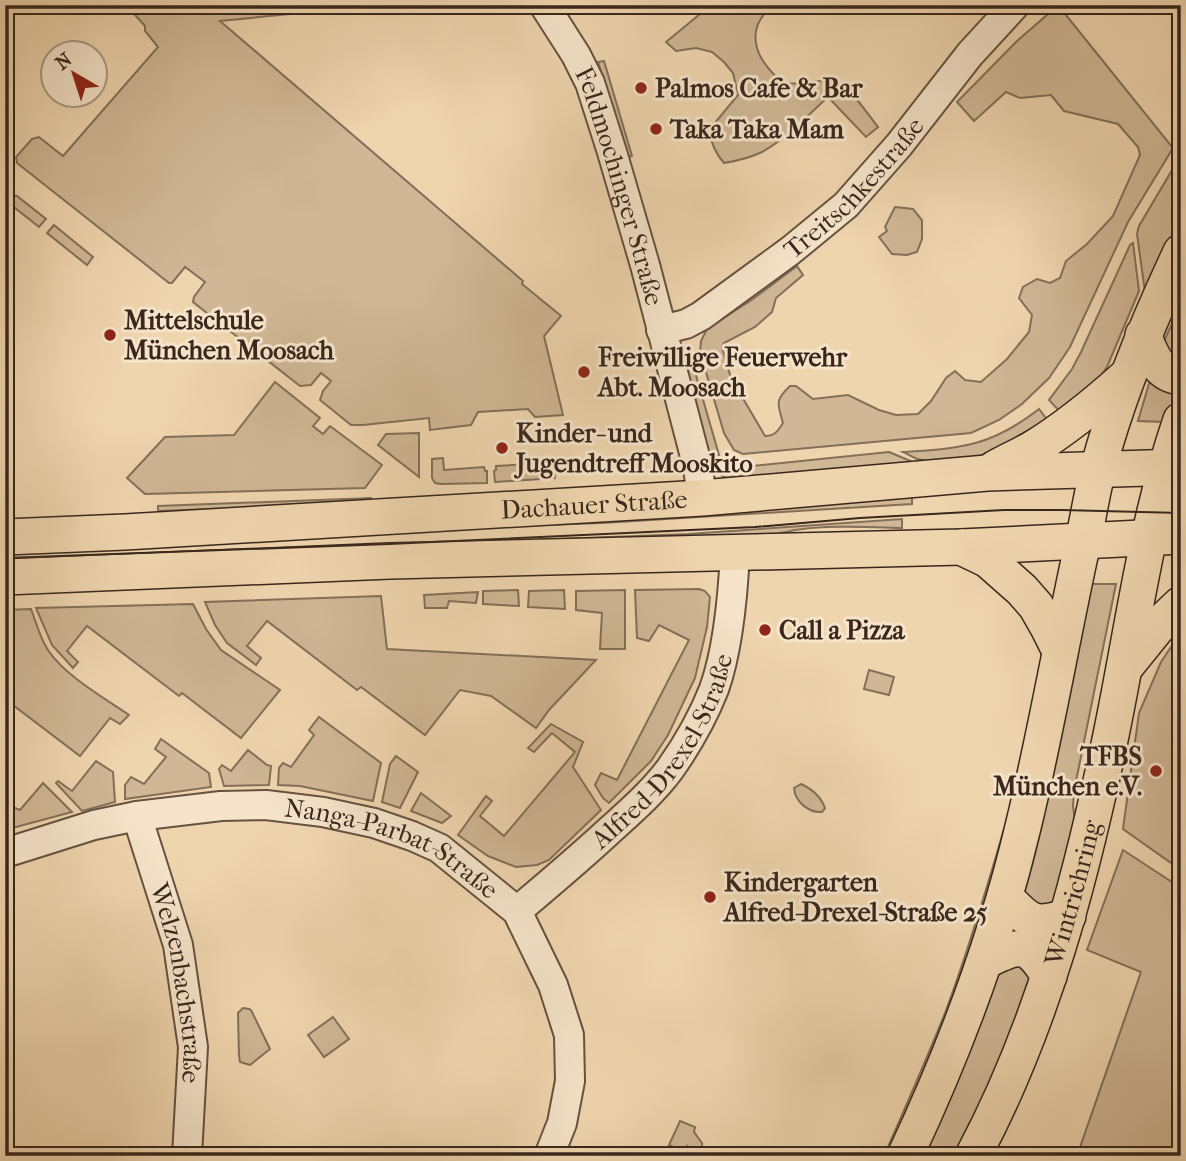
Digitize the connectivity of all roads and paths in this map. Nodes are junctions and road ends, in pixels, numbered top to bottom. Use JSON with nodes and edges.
{"nodes":[{"id":1,"x":1015,"y":5,"type":"edge"},
{"id":2,"x":556,"y":10,"type":"edge"},
{"id":3,"x":1181,"y":252,"type":"edge"},
{"id":4,"x":661,"y":330,"type":"junction"},
{"id":5,"x":1143,"y":335,"type":"junction"},
{"id":6,"x":1128,"y":375,"type":"junction"},
{"id":7,"x":1181,"y":377,"type":"edge"},
{"id":8,"x":1181,"y":419,"type":"edge"},
{"id":9,"x":1173,"y":467,"type":"edge"},
{"id":10,"x":1098,"y":470,"type":"junction"},
{"id":11,"x":987,"y":473,"type":"junction"},
{"id":12,"x":702,"y":498,"type":"junction"},
{"id":13,"x":5,"y":537,"type":"edge"},
{"id":14,"x":1165,"y":537,"type":"edge"},
{"id":15,"x":1083,"y":542,"type":"junction"},
{"id":16,"x":961,"y":547,"type":"junction"},
{"id":17,"x":736,"y":552,"type":"junction"},
{"id":18,"x":5,"y":577,"type":"edge"},
{"id":19,"x":1181,"y":604,"type":"edge"},
{"id":20,"x":1060,"y":652,"type":"junction"},
{"id":21,"x":1124,"y":669,"type":"junction"},
{"id":22,"x":137,"y":816,"type":"junction"},
{"id":23,"x":5,"y":853,"type":"edge"},
{"id":24,"x":1005,"y":897,"type":"junction"},
{"id":25,"x":517,"y":911,"type":"junction"},
{"id":26,"x":1068,"y":916,"type":"junction"},
{"id":27,"x":985,"y":961,"type":"junction"},
{"id":28,"x":1049,"y":975,"type":"junction"},
{"id":29,"x":187,"y":1156,"type":"edge"},
{"id":30,"x":549,"y":1156,"type":"edge"},
{"id":31,"x":905,"y":1156,"type":"edge"},
{"id":32,"x":973,"y":1156,"type":"edge"}],
"edges":[{"from":1,"to":4,"type":"street","name":"Treitschkestraße"},
{"from":2,"to":4,"type":"street","name":"Feldmochinger Straße"},
{"from":3,"to":5,"type":"main road"},
{"from":4,"to":12,"type":"street","name":"Feldmochinger Straße"},
{"from":5,"to":6,"type":"main road"},
{"from":5,"to":7,"type":"main road"},
{"from":6,"to":10,"type":"main road"},
{"from":6,"to":11,"type":"main road"},
{"from":8,"to":9,"type":"main road","name":"Wintrichring"},
{"from":9,"to":10,"type":"main road","name":"Dachauer Straße"},
{"from":9,"to":14,"type":"main road","name":"Wintrichring"},
{"from":10,"to":11,"type":"main road","name":"Dachauer Straße"},
{"from":10,"to":15,"type":"main road"},
{"from":11,"to":12,"type":"main road","name":"Dachauer Straße"},
{"from":12,"to":13,"type":"main road","name":"Dachauer Straße"},
{"from":14,"to":15,"type":"main road","name":"Dachauer Straße"},
{"from":14,"to":21,"type":"main road","name":"Wintrichring"},
{"from":15,"to":16,"type":"main road","name":"Dachauer Straße"},
{"from":15,"to":20,"type":"main road"},
{"from":16,"to":17,"type":"main road","name":"Dachauer Straße"},
{"from":16,"to":20,"type":"main road"},
{"from":17,"to":18,"type":"main road","name":"Dachauer Straße"},
{"from":17,"to":25,"type":"street","name":"Alfred-Drexel-Straße"},
{"from":19,"to":21,"type":"main road"},
{"from":20,"to":24,"type":"main road"},
{"from":21,"to":26,"type":"main road","name":"Wintrichring"},
{"from":22,"to":23,"type":"street","name":"Nanga-Parbat-Straße"},
{"from":22,"to":25,"type":"street","name":"Nanga-Parbat-Straße"},
{"from":22,"to":29,"type":"street","name":"Welzenbachstraße"},
{"from":24,"to":26,"type":"main road"},
{"from":24,"to":27,"type":"main road"},
{"from":25,"to":30,"type":"street","name":"Nanga-Parbat-Straße"},
{"from":26,"to":28,"type":"main road","name":"Wintrichring"},
{"from":27,"to":28,"type":"main road"},
{"from":27,"to":31,"type":"main road"},
{"from":28,"to":32,"type":"main road","name":"Wintrichring"}]}
